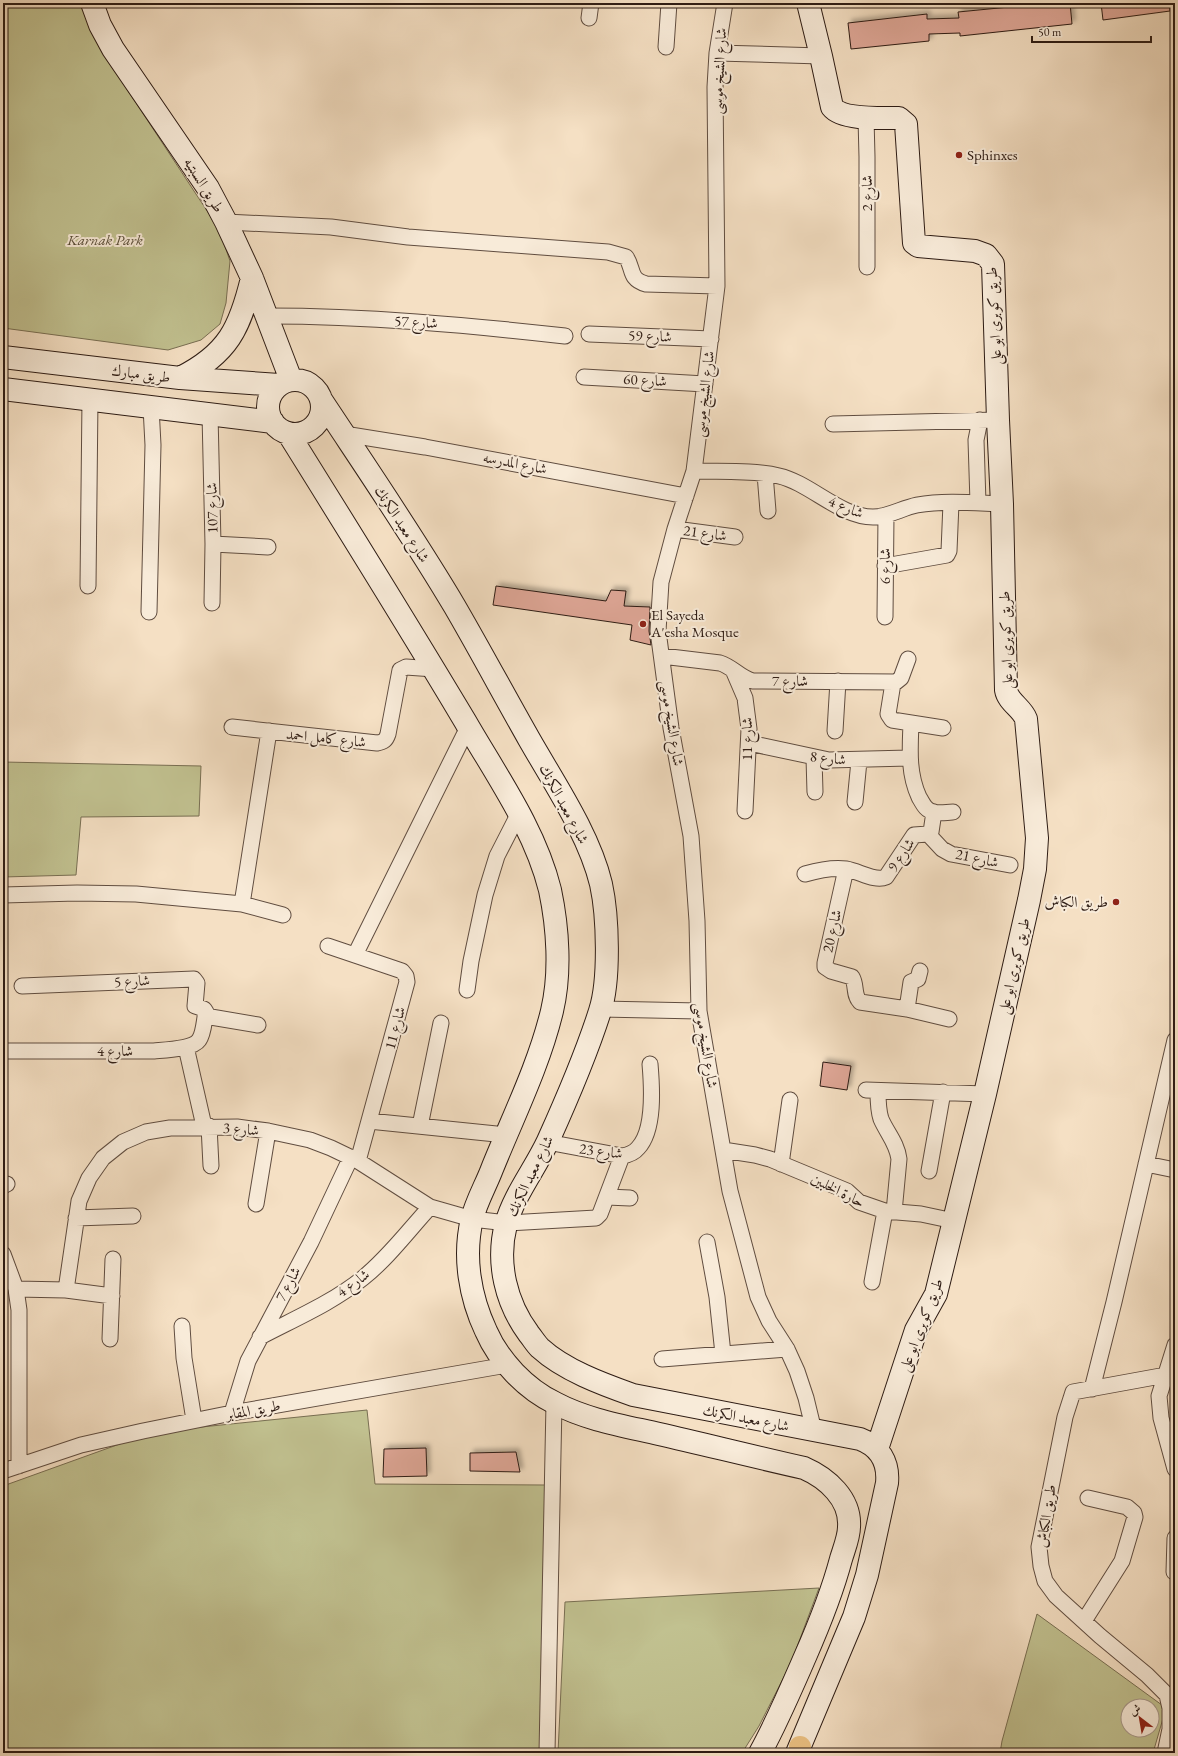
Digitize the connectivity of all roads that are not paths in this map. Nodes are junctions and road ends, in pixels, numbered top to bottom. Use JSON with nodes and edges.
{"nodes":[{"id":1,"x":92,"y":3,"type":"edge"},
{"id":2,"x":670,"y":3,"type":"edge"},
{"id":3,"x":725,"y":3,"type":"edge"},
{"id":4,"x":808,"y":3,"type":"edge"},
{"id":5,"x":666,"y":47,"type":"dead end"},
{"id":6,"x":717,"y":53,"type":"junction"},
{"id":7,"x":821,"y":56,"type":"junction"},
{"id":8,"x":866,"y":118,"type":"junction"},
{"id":9,"x":226,"y":222,"type":"junction"},
{"id":10,"x":867,"y":267,"type":"dead end"},
{"id":11,"x":252,"y":278,"type":"junction"},
{"id":12,"x":717,"y":286,"type":"junction"},
{"id":13,"x":267,"y":316,"type":"junction"},
{"id":14,"x":589,"y":334,"type":"dead end"},
{"id":15,"x":565,"y":336,"type":"dead end"},
{"id":16,"x":711,"y":339,"type":"junction"},
{"id":17,"x":3,"y":357,"type":"edge"},
{"id":18,"x":584,"y":377,"type":"dead end"},
{"id":19,"x":180,"y":378,"type":"junction"},
{"id":20,"x":285,"y":383,"type":"junction"},
{"id":21,"x":705,"y":384,"type":"junction"},
{"id":22,"x":3,"y":389,"type":"edge"},
{"id":23,"x":90,"y":400,"type":"junction"},
{"id":24,"x":322,"y":401,"type":"junction"},
{"id":25,"x":151,"y":407,"type":"junction"},
{"id":26,"x":210,"y":414,"type":"junction"},
{"id":27,"x":989,"y":420,"type":"junction"},
{"id":28,"x":833,"y":424,"type":"dead end"},
{"id":29,"x":280,"y":427,"type":"junction"},
{"id":30,"x":344,"y":434,"type":"junction"},
{"id":31,"x":694,"y":471,"type":"junction"},
{"id":32,"x":765,"y":474,"type":"junction"},
{"id":33,"x":686,"y":496,"type":"junction"},
{"id":34,"x":951,"y":503,"type":"junction"},
{"id":35,"x":978,"y":503,"type":"junction"},
{"id":36,"x":1002,"y":504,"type":"junction"},
{"id":37,"x":768,"y":511,"type":"dead end"},
{"id":38,"x":886,"y":515,"type":"junction"},
{"id":39,"x":674,"y":529,"type":"junction"},
{"id":40,"x":735,"y":538,"type":"dead end"},
{"id":41,"x":213,"y":544,"type":"junction"},
{"id":42,"x":268,"y":546,"type":"dead end"},
{"id":43,"x":885,"y":566,"type":"junction"},
{"id":44,"x":88,"y":586,"type":"dead end"},
{"id":45,"x":212,"y":603,"type":"dead end"},
{"id":46,"x":149,"y":612,"type":"dead end"},
{"id":47,"x":885,"y":617,"type":"dead end"},
{"id":48,"x":662,"y":656,"type":"junction"},
{"id":49,"x":908,"y":659,"type":"dead end"},
{"id":50,"x":434,"y":669,"type":"junction"},
{"id":51,"x":733,"y":670,"type":"junction"},
{"id":52,"x":838,"y":681,"type":"junction"},
{"id":53,"x":893,"y":683,"type":"junction"},
{"id":54,"x":911,"y":723,"type":"junction"},
{"id":55,"x":232,"y":727,"type":"dead end"},
{"id":56,"x":468,"y":727,"type":"junction"},
{"id":57,"x":943,"y":728,"type":"dead end"},
{"id":58,"x":836,"y":730,"type":"dead end"},
{"id":59,"x":269,"y":731,"type":"junction"},
{"id":60,"x":749,"y":743,"type":"junction"},
{"id":61,"x":814,"y":758,"type":"junction"},
{"id":62,"x":909,"y":758,"type":"junction"},
{"id":63,"x":859,"y":761,"type":"junction"},
{"id":64,"x":815,"y":792,"type":"dead end"},
{"id":65,"x":855,"y":802,"type":"dead end"},
{"id":66,"x":745,"y":811,"type":"dead end"},
{"id":67,"x":934,"y":812,"type":"junction"},
{"id":68,"x":953,"y":812,"type":"dead end"},
{"id":69,"x":519,"y":813,"type":"junction"},
{"id":70,"x":928,"y":834,"type":"junction"},
{"id":71,"x":1010,"y":865,"type":"dead end"},
{"id":72,"x":846,"y":869,"type":"junction"},
{"id":73,"x":805,"y":874,"type":"dead end"},
{"id":74,"x":3,"y":895,"type":"edge"},
{"id":75,"x":242,"y":904,"type":"junction"},
{"id":76,"x":283,"y":916,"type":"dead end"},
{"id":77,"x":328,"y":946,"type":"dead end"},
{"id":78,"x":355,"y":955,"type":"junction"},
{"id":79,"x":920,"y":971,"type":"dead end"},
{"id":80,"x":22,"y":986,"type":"dead end"},
{"id":81,"x":467,"y":990,"type":"dead end"},
{"id":82,"x":601,"y":1009,"type":"junction"},
{"id":83,"x":907,"y":1009,"type":"junction"},
{"id":84,"x":699,"y":1011,"type":"junction"},
{"id":85,"x":205,"y":1016,"type":"junction"},
{"id":86,"x":949,"y":1019,"type":"dead end"},
{"id":87,"x":441,"y":1022,"type":"dead end"},
{"id":88,"x":258,"y":1025,"type":"dead end"},
{"id":89,"x":1175,"y":1040,"type":"edge"},
{"id":90,"x":186,"y":1047,"type":"junction"},
{"id":91,"x":3,"y":1051,"type":"edge"},
{"id":92,"x":650,"y":1064,"type":"dead end"},
{"id":93,"x":943,"y":1092,"type":"junction"},
{"id":94,"x":985,"y":1094,"type":"junction"},
{"id":95,"x":790,"y":1100,"type":"dead end"},
{"id":96,"x":369,"y":1121,"type":"junction"},
{"id":97,"x":207,"y":1126,"type":"junction"},
{"id":98,"x":420,"y":1126,"type":"junction"},
{"id":99,"x":268,"y":1131,"type":"junction"},
{"id":100,"x":506,"y":1135,"type":"junction"},
{"id":101,"x":547,"y":1142,"type":"junction"},
{"id":102,"x":723,"y":1150,"type":"junction"},
{"id":103,"x":622,"y":1156,"type":"junction"},
{"id":104,"x":354,"y":1159,"type":"junction"},
{"id":105,"x":781,"y":1164,"type":"junction"},
{"id":106,"x":1146,"y":1164,"type":"junction"},
{"id":107,"x":211,"y":1166,"type":"dead end"},
{"id":108,"x":1175,"y":1170,"type":"edge"},
{"id":109,"x":929,"y":1171,"type":"dead end"},
{"id":110,"x":607,"y":1197,"type":"junction"},
{"id":111,"x":630,"y":1198,"type":"dead end"},
{"id":112,"x":256,"y":1204,"type":"dead end"},
{"id":113,"x":430,"y":1207,"type":"junction"},
{"id":114,"x":890,"y":1212,"type":"junction"},
{"id":115,"x":133,"y":1216,"type":"dead end"},
{"id":116,"x":76,"y":1218,"type":"junction"},
{"id":117,"x":472,"y":1219,"type":"junction"},
{"id":118,"x":954,"y":1221,"type":"junction"},
{"id":119,"x":506,"y":1223,"type":"junction"},
{"id":120,"x":707,"y":1242,"type":"dead end"},
{"id":121,"x":3,"y":1254,"type":"edge"},
{"id":122,"x":113,"y":1259,"type":"dead end"},
{"id":123,"x":872,"y":1282,"type":"dead end"},
{"id":124,"x":16,"y":1289,"type":"junction"},
{"id":125,"x":66,"y":1290,"type":"junction"},
{"id":126,"x":112,"y":1296,"type":"junction"},
{"id":127,"x":182,"y":1326,"type":"dead end"},
{"id":128,"x":260,"y":1337,"type":"junction"},
{"id":129,"x":110,"y":1339,"type":"dead end"},
{"id":130,"x":1175,"y":1346,"type":"edge"},
{"id":131,"x":787,"y":1349,"type":"junction"},
{"id":132,"x":723,"y":1354,"type":"junction"},
{"id":133,"x":662,"y":1359,"type":"dead end"},
{"id":134,"x":507,"y":1365,"type":"junction"},
{"id":135,"x":1166,"y":1375,"type":"junction"},
{"id":136,"x":1092,"y":1389,"type":"junction"},
{"id":137,"x":554,"y":1403,"type":"junction"},
{"id":138,"x":670,"y":1403,"type":"junction"},
{"id":139,"x":232,"y":1413,"type":"junction"},
{"id":140,"x":194,"y":1420,"type":"junction"},
{"id":141,"x":814,"y":1431,"type":"junction"},
{"id":142,"x":664,"y":1435,"type":"junction"},
{"id":143,"x":877,"y":1449,"type":"junction"},
{"id":144,"x":20,"y":1466,"type":"junction"},
{"id":145,"x":1175,"y":1469,"type":"edge"},
{"id":146,"x":3,"y":1471,"type":"edge"},
{"id":147,"x":1088,"y":1498,"type":"dead end"},
{"id":148,"x":1175,"y":1538,"type":"edge"},
{"id":149,"x":1174,"y":1572,"type":"dead end"},
{"id":150,"x":1084,"y":1621,"type":"junction"},
{"id":151,"x":799,"y":1751,"type":"edge"},
{"id":152,"x":547,"y":1753,"type":"edge"},
{"id":153,"x":760,"y":1753,"type":"edge"},
{"id":154,"x":1165,"y":1753,"type":"edge"}],
"edges":[{"from":1,"to":9,"type":"street","name":"طريق السبتيه"},
{"from":2,"to":5,"type":"street"},
{"from":3,"to":6,"type":"street","name":"شارع الشيخ موسى"},
{"from":4,"to":7,"type":"street","name":"طريق كوبرى ابو على"},
{"from":6,"to":7,"type":"street"},
{"from":6,"to":12,"type":"street","name":"شارع الشيخ موسى"},
{"from":7,"to":8,"type":"street","name":"طريق كوبرى ابو على"},
{"from":8,"to":10,"type":"street","name":"شارع 2"},
{"from":8,"to":27,"type":"street","name":"طريق كوبرى ابو على"},
{"from":9,"to":11,"type":"street","name":"طريق السبتيه"},
{"from":9,"to":12,"type":"street"},
{"from":11,"to":13,"type":"street","name":"طريق السبتيه"},
{"from":11,"to":19,"type":"street"},
{"from":12,"to":16,"type":"street","name":"شارع الشيخ موسى"},
{"from":13,"to":15,"type":"street","name":"شارع 57"},
{"from":13,"to":20,"type":"street","name":"طريق السبتيه"},
{"from":14,"to":16,"type":"street","name":"شارع 59"},
{"from":16,"to":21,"type":"street","name":"شارع الشيخ موسى"},
{"from":17,"to":19,"type":"street","name":"طريق مبارك"},
{"from":18,"to":21,"type":"street","name":"شارع 60"},
{"from":19,"to":20,"type":"street","name":"طريق مبارك"},
{"from":20,"to":24,"type":"street"},
{"from":20,"to":29,"type":"street"},
{"from":21,"to":31,"type":"street","name":"شارع الشيخ موسى"},
{"from":22,"to":23,"type":"street","name":"طريق مبارك"},
{"from":23,"to":25,"type":"street","name":"طريق مبارك"},
{"from":23,"to":44,"type":"street"},
{"from":24,"to":29,"type":"street"},
{"from":24,"to":30,"type":"street","name":"شارع معبد الكرنك"},
{"from":25,"to":26,"type":"street","name":"طريق مبارك"},
{"from":25,"to":46,"type":"street"},
{"from":26,"to":29,"type":"street","name":"طريق مبارك"},
{"from":26,"to":41,"type":"street","name":"شارع 107"},
{"from":27,"to":28,"type":"street"},
{"from":27,"to":35,"type":"street"},
{"from":27,"to":36,"type":"street","name":"طريق كوبرى ابو على"},
{"from":29,"to":50,"type":"street"},
{"from":30,"to":33,"type":"street","name":"شارع المدرسه"},
{"from":30,"to":82,"type":"street","name":"شارع معبد الكرنك"},
{"from":31,"to":32,"type":"street","name":"شارع 4"},
{"from":31,"to":33,"type":"street","name":"شارع الشيخ موسى"},
{"from":32,"to":37,"type":"street"},
{"from":32,"to":38,"type":"street","name":"شارع 4"},
{"from":33,"to":39,"type":"street","name":"شارع الشيخ موسى"},
{"from":34,"to":35,"type":"street","name":"شارع 4"},
{"from":34,"to":38,"type":"street","name":"شارع 4"},
{"from":34,"to":43,"type":"street"},
{"from":35,"to":36,"type":"street","name":"شارع 4"},
{"from":36,"to":94,"type":"street","name":"طريق كوبرى ابو على"},
{"from":38,"to":43,"type":"street","name":"شارع 6"},
{"from":39,"to":40,"type":"street","name":"شارع 21"},
{"from":39,"to":48,"type":"street","name":"شارع الشيخ موسى"},
{"from":41,"to":42,"type":"street"},
{"from":41,"to":45,"type":"street","name":"شارع 107"},
{"from":43,"to":47,"type":"street","name":"شارع 6"},
{"from":48,"to":51,"type":"street","name":"شارع 7"},
{"from":48,"to":84,"type":"street","name":"شارع الشيخ موسى"},
{"from":49,"to":53,"type":"street"},
{"from":50,"to":56,"type":"street"},
{"from":50,"to":59,"type":"street","name":"شارع كامل احمد"},
{"from":51,"to":52,"type":"street","name":"شارع 7"},
{"from":51,"to":60,"type":"street","name":"شارع 11"},
{"from":52,"to":53,"type":"street","name":"شارع 7"},
{"from":52,"to":58,"type":"street"},
{"from":53,"to":54,"type":"street"},
{"from":54,"to":57,"type":"street"},
{"from":54,"to":62,"type":"street"},
{"from":55,"to":59,"type":"street","name":"شارع كامل احمد"},
{"from":56,"to":69,"type":"street"},
{"from":56,"to":78,"type":"street"},
{"from":59,"to":75,"type":"street"},
{"from":60,"to":61,"type":"street","name":"شارع 8"},
{"from":60,"to":66,"type":"street","name":"شارع 11"},
{"from":61,"to":63,"type":"street","name":"شارع 8"},
{"from":61,"to":64,"type":"street"},
{"from":62,"to":63,"type":"street","name":"شارع 8"},
{"from":62,"to":67,"type":"street"},
{"from":63,"to":65,"type":"street"},
{"from":67,"to":68,"type":"street"},
{"from":67,"to":70,"type":"street","name":"شارع 9"},
{"from":69,"to":81,"type":"street"},
{"from":69,"to":100,"type":"street"},
{"from":70,"to":71,"type":"street","name":"شارع 21"},
{"from":70,"to":72,"type":"street","name":"شارع 9"},
{"from":72,"to":73,"type":"street","name":"شارع 9"},
{"from":72,"to":83,"type":"street","name":"شارع 20"},
{"from":74,"to":75,"type":"street"},
{"from":75,"to":76,"type":"street"},
{"from":77,"to":78,"type":"street","name":"شارع 11"},
{"from":78,"to":96,"type":"street","name":"شارع 11"},
{"from":79,"to":83,"type":"street"},
{"from":80,"to":85,"type":"street","name":"شارع 5"},
{"from":82,"to":84,"type":"street"},
{"from":82,"to":101,"type":"street","name":"شارع معبد الكرنك"},
{"from":83,"to":86,"type":"street","name":"شارع 20"},
{"from":84,"to":102,"type":"street","name":"شارع الشيخ موسى"},
{"from":85,"to":88,"type":"street"},
{"from":85,"to":90,"type":"street","name":"شارع 4"},
{"from":87,"to":98,"type":"street"},
{"from":89,"to":106,"type":"street"},
{"from":90,"to":91,"type":"street","name":"شارع 4"},
{"from":90,"to":97,"type":"street"},
{"from":92,"to":103,"type":"street","name":"شارع 23"},
{"from":93,"to":94,"type":"street"},
{"from":93,"to":109,"type":"street"},
{"from":93,"to":114,"type":"street"},
{"from":94,"to":118,"type":"street","name":"طريق كوبرى ابو على"},
{"from":95,"to":105,"type":"street"},
{"from":96,"to":98,"type":"street"},
{"from":96,"to":104,"type":"street","name":"شارع 11"},
{"from":97,"to":99,"type":"street","name":"شارع 3"},
{"from":97,"to":107,"type":"street"},
{"from":97,"to":116,"type":"street","name":"شارع 3"},
{"from":98,"to":100,"type":"street"},
{"from":99,"to":104,"type":"street","name":"شارع 3"},
{"from":99,"to":112,"type":"street"},
{"from":100,"to":117,"type":"street"},
{"from":101,"to":103,"type":"street","name":"شارع 23"},
{"from":101,"to":119,"type":"street","name":"شارع معبد الكرنك"},
{"from":102,"to":105,"type":"street","name":"حارة الخلبين"},
{"from":102,"to":131,"type":"street","name":"شارع الشيخ موسى"},
{"from":103,"to":110,"type":"street"},
{"from":104,"to":113,"type":"street","name":"شارع 3"},
{"from":104,"to":128,"type":"street","name":"شارع 7"},
{"from":105,"to":114,"type":"street","name":"حارة الخلبين"},
{"from":106,"to":108,"type":"street"},
{"from":106,"to":136,"type":"street"},
{"from":110,"to":111,"type":"street"},
{"from":110,"to":119,"type":"street","name":"شارع 3"},
{"from":113,"to":117,"type":"street","name":"شارع 3"},
{"from":113,"to":128,"type":"street","name":"شارع 4"},
{"from":114,"to":118,"type":"street","name":"حارة الخلبين"},
{"from":114,"to":123,"type":"street"},
{"from":115,"to":116,"type":"street"},
{"from":116,"to":125,"type":"street","name":"شارع 3"},
{"from":117,"to":119,"type":"street","name":"شارع 3"},
{"from":117,"to":134,"type":"street"},
{"from":118,"to":143,"type":"street","name":"طريق كوبرى ابو على"},
{"from":119,"to":138,"type":"street","name":"شارع معبد الكرنك"},
{"from":120,"to":132,"type":"street"},
{"from":121,"to":124,"type":"street"},
{"from":122,"to":126,"type":"street"},
{"from":124,"to":125,"type":"street"},
{"from":124,"to":144,"type":"street"},
{"from":125,"to":126,"type":"street"},
{"from":126,"to":129,"type":"street"},
{"from":127,"to":140,"type":"street"},
{"from":128,"to":139,"type":"street","name":"شارع 7"},
{"from":130,"to":135,"type":"street"},
{"from":131,"to":132,"type":"street"},
{"from":131,"to":141,"type":"street","name":"شارع الشيخ موسى"},
{"from":132,"to":133,"type":"street"},
{"from":134,"to":137,"type":"street"},
{"from":134,"to":139,"type":"street","name":"طريق المقابر"},
{"from":135,"to":136,"type":"street","name":"طريق الكباش"},
{"from":135,"to":145,"type":"street"},
{"from":136,"to":150,"type":"street","name":"طريق الكباش"},
{"from":137,"to":142,"type":"street"},
{"from":137,"to":152,"type":"street"},
{"from":138,"to":141,"type":"street","name":"شارع معبد الكرنك"},
{"from":138,"to":142,"type":"street"},
{"from":139,"to":140,"type":"street","name":"طريق المقابر"},
{"from":140,"to":144,"type":"street","name":"طريق المقابر"},
{"from":141,"to":143,"type":"street","name":"شارع معبد الكرنك"},
{"from":142,"to":153,"type":"street"},
{"from":143,"to":151,"type":"street"},
{"from":144,"to":146,"type":"street","name":"طريق المقابر"},
{"from":147,"to":150,"type":"street"},
{"from":148,"to":149,"type":"street"},
{"from":150,"to":154,"type":"street","name":"طريق الكباش"}]}
